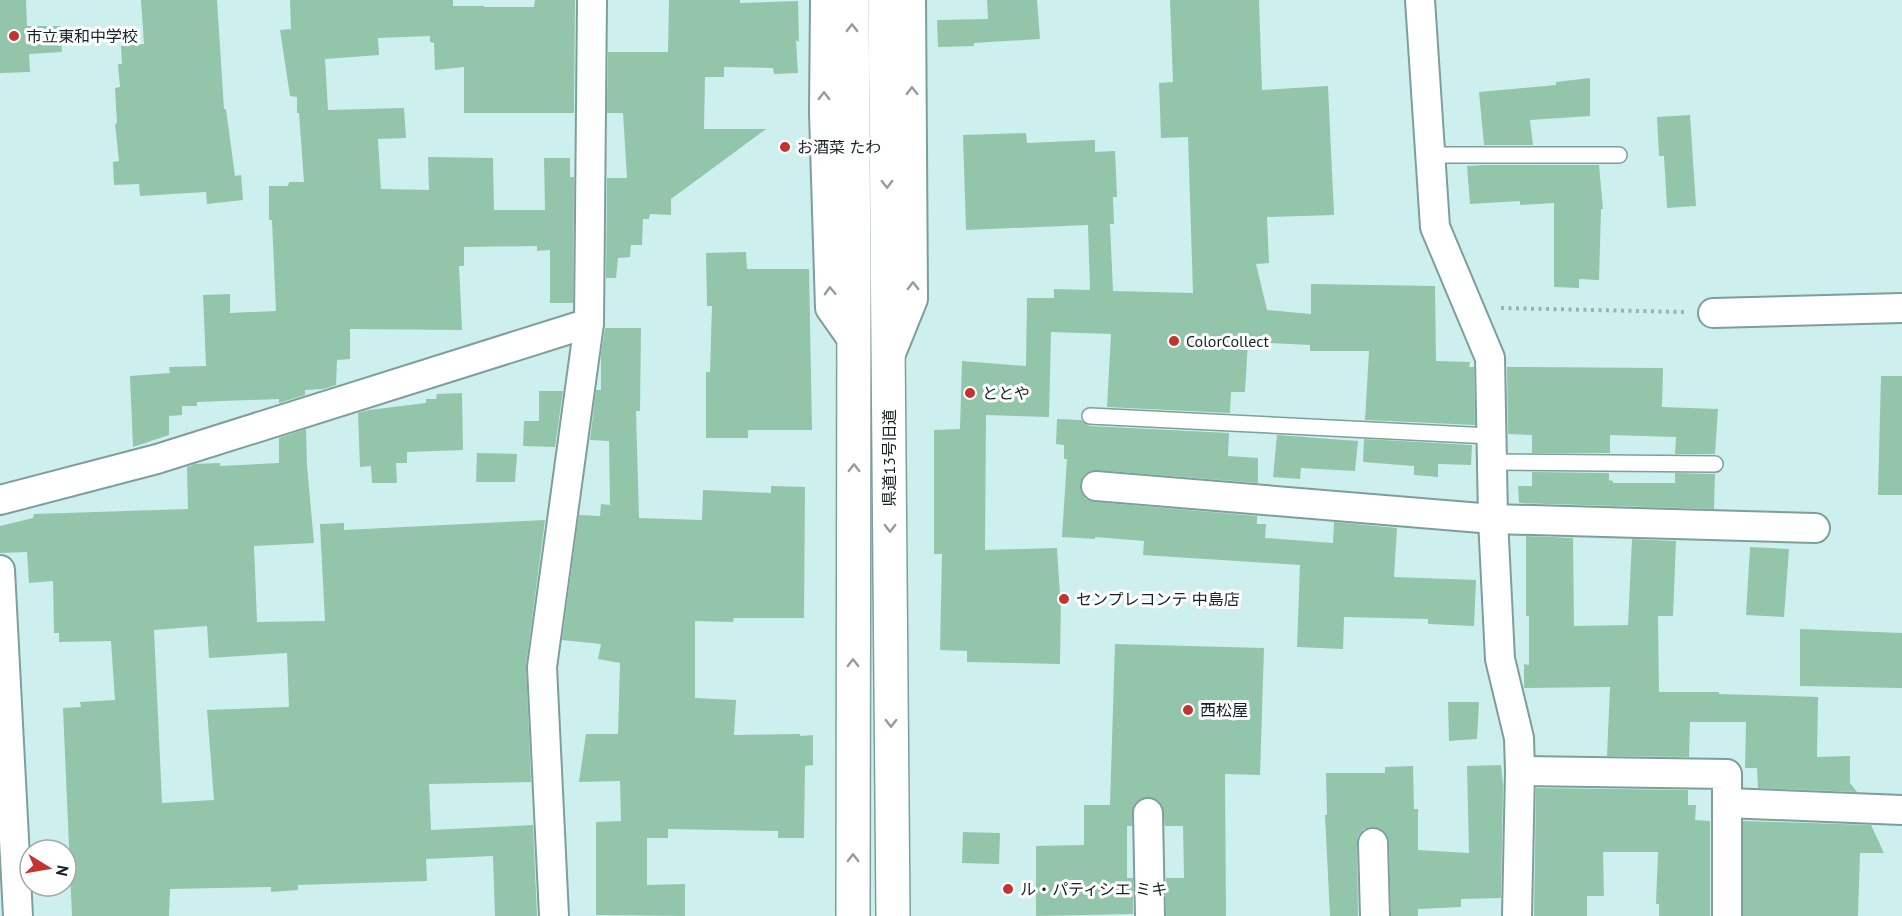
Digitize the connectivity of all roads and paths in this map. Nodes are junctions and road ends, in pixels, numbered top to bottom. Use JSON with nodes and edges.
{"nodes":[{"id":1,"x":592,"y":0,"type":"edge"},
{"id":2,"x":825,"y":0,"type":"edge"},
{"id":3,"x":852,"y":0,"type":"edge"},
{"id":4,"x":885,"y":0,"type":"edge"},
{"id":5,"x":911,"y":0,"type":"edge"},
{"id":6,"x":1420,"y":0,"type":"edge"},
{"id":7,"x":1431,"y":155,"type":"junction"},
{"id":8,"x":1619,"y":155,"type":"dead end"},
{"id":9,"x":1468,"y":307,"type":"junction"},
{"id":10,"x":1902,"y":308,"type":"edge"},
{"id":11,"x":1713,"y":313,"type":"joint"},
{"id":12,"x":589,"y":323,"type":"junction"},
{"id":13,"x":854,"y":342,"type":"junction"},
{"id":14,"x":888,"y":361,"type":"junction"},
{"id":15,"x":1090,"y":416,"type":"dead end"},
{"id":16,"x":1491,"y":449,"type":"junction"},
{"id":17,"x":1715,"y":464,"type":"dead end"},
{"id":18,"x":1096,"y":486,"type":"dead end"},
{"id":19,"x":0,"y":500,"type":"edge"},
{"id":20,"x":1493,"y":519,"type":"junction"},
{"id":21,"x":1815,"y":528,"type":"dead end"},
{"id":22,"x":0,"y":570,"type":"edge"},
{"id":23,"x":1520,"y":771,"type":"junction"},
{"id":24,"x":1727,"y":803,"type":"junction"},
{"id":25,"x":1902,"y":810,"type":"edge"},
{"id":26,"x":1148,"y":813,"type":"dead end"},
{"id":27,"x":1373,"y":843,"type":"dead end"},
{"id":28,"x":18,"y":916,"type":"edge"},
{"id":29,"x":554,"y":916,"type":"edge"},
{"id":30,"x":852,"y":916,"type":"edge"},
{"id":31,"x":893,"y":916,"type":"edge"},
{"id":32,"x":1150,"y":916,"type":"edge"},
{"id":33,"x":1375,"y":916,"type":"edge"},
{"id":34,"x":1516,"y":916,"type":"edge"},
{"id":35,"x":1727,"y":916,"type":"edge"}],
"edges":[{"from":1,"to":12,"type":"street"},
{"from":13,"to":2,"type":"street","one_way":true},
{"from":13,"to":3,"type":"street","one_way":true},
{"from":4,"to":14,"type":"street","name":"県道13号旧道","one_way":true},
{"from":14,"to":5,"type":"street","one_way":true},
{"from":6,"to":7,"type":"street"},
{"from":7,"to":8,"type":"lane"},
{"from":7,"to":9,"type":"street"},
{"from":9,"to":11,"type":"path"},
{"from":9,"to":16,"type":"street"},
{"from":10,"to":11,"type":"street"},
{"from":12,"to":19,"type":"street"},
{"from":12,"to":29,"type":"street"},
{"from":30,"to":13,"type":"street","one_way":true},
{"from":14,"to":31,"type":"street","name":"県道13号旧道","one_way":true},
{"from":15,"to":16,"type":"lane"},
{"from":16,"to":17,"type":"lane"},
{"from":16,"to":20,"type":"street"},
{"from":18,"to":20,"type":"street"},
{"from":20,"to":21,"type":"street"},
{"from":20,"to":23,"type":"street"},
{"from":22,"to":28,"type":"street"},
{"from":23,"to":24,"type":"street"},
{"from":23,"to":34,"type":"street"},
{"from":24,"to":25,"type":"street"},
{"from":24,"to":35,"type":"street"},
{"from":26,"to":32,"type":"street"},
{"from":27,"to":33,"type":"street"}]}
